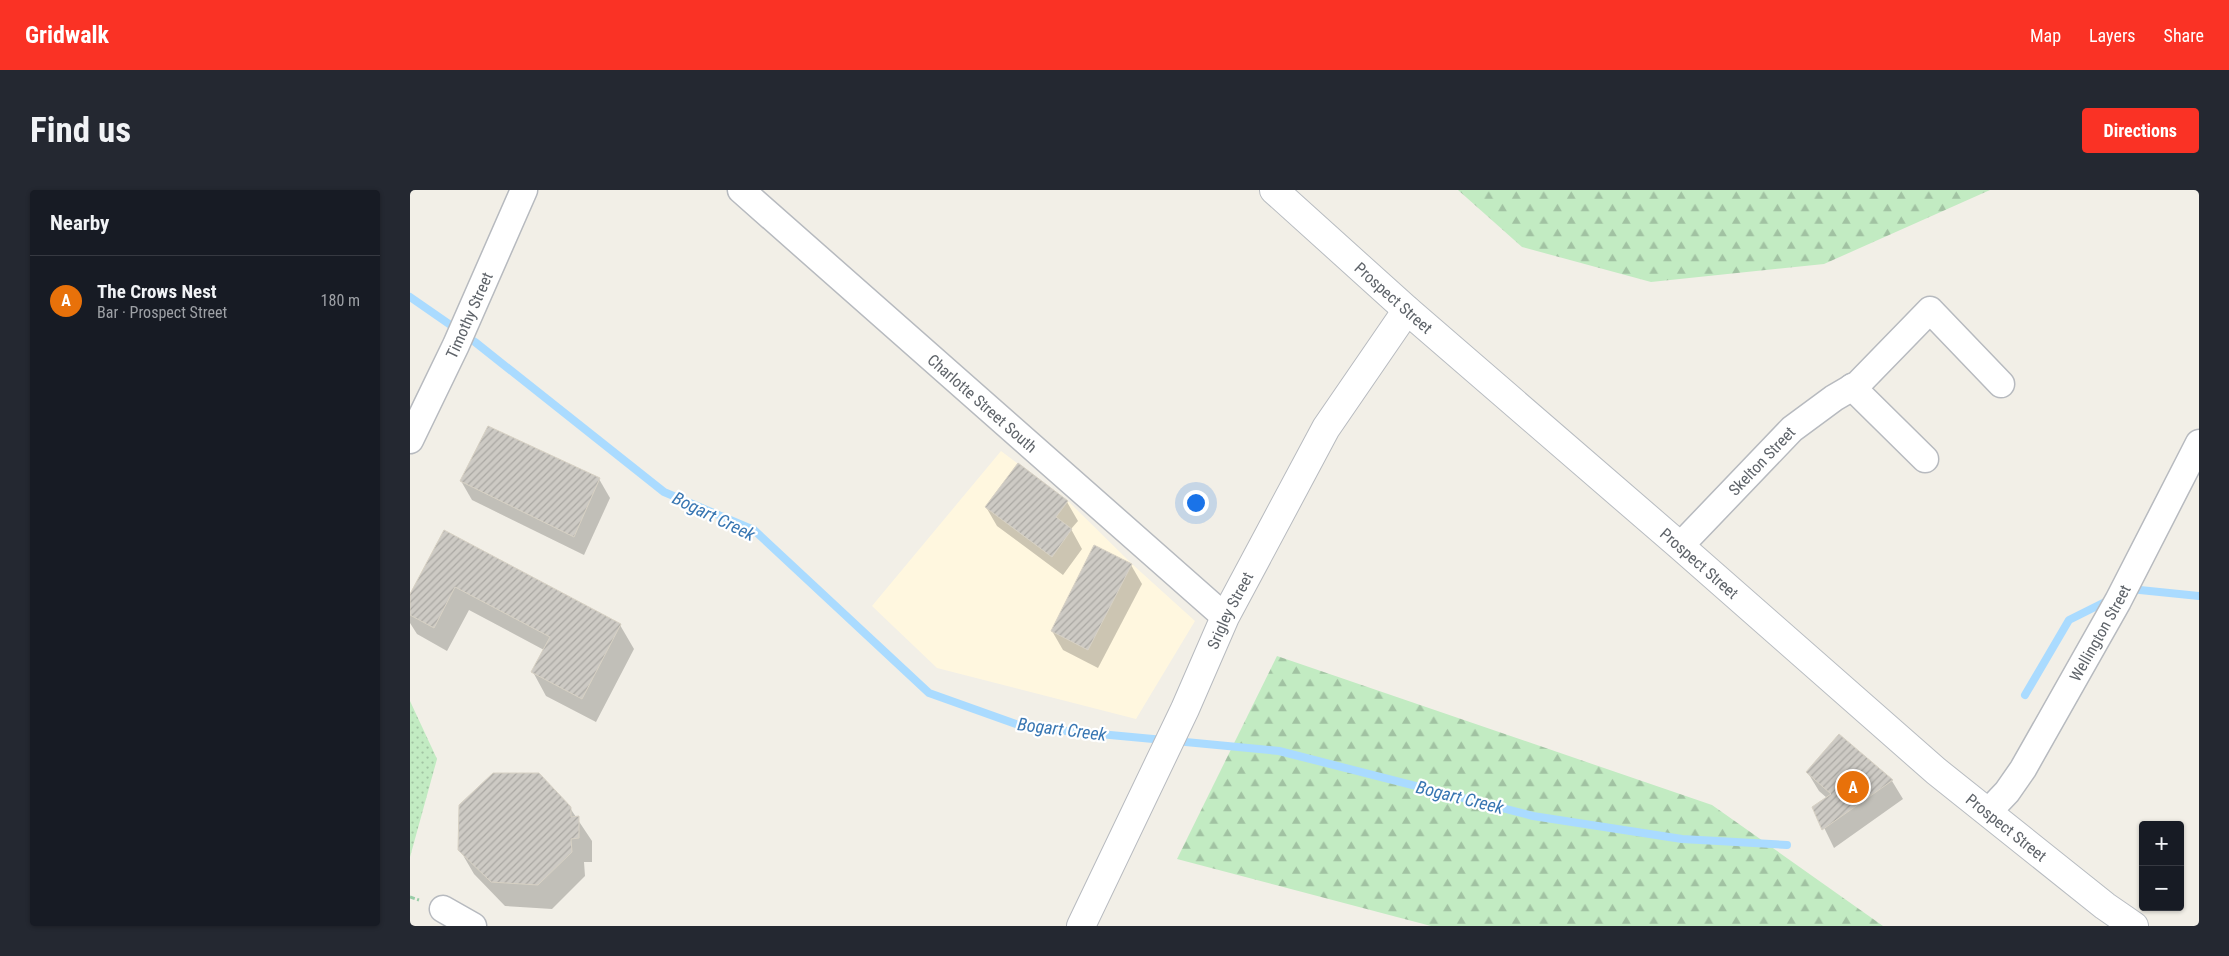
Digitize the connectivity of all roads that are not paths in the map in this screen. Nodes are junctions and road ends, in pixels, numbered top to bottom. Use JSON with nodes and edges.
{"nodes":[{"id":1,"x":524,"y":190,"type":"edge"},
{"id":2,"x":741,"y":190,"type":"edge"},
{"id":3,"x":1274,"y":190,"type":"edge"},
{"id":4,"x":1407,"y":310,"type":"junction"},
{"id":5,"x":2001,"y":384,"type":"dead end"},
{"id":6,"x":1852,"y":388,"type":"junction"},
{"id":7,"x":410,"y":440,"type":"edge"},
{"id":8,"x":2199,"y":443,"type":"edge"},
{"id":9,"x":1925,"y":459,"type":"dead end"},
{"id":10,"x":1680,"y":546,"type":"junction"},
{"id":11,"x":1225,"y":617,"type":"junction"},
{"id":12,"x":1988,"y":812,"type":"junction"},
{"id":13,"x":443,"y":909,"type":"dead end"},
{"id":14,"x":473,"y":926,"type":"edge"},
{"id":15,"x":1080,"y":926,"type":"edge"},
{"id":16,"x":2134,"y":926,"type":"edge"}],
"edges":[{"from":1,"to":7,"type":"street","name":"Timothy Street"},
{"from":2,"to":11,"type":"street","name":"Charlotte Street South"},
{"from":3,"to":4,"type":"main road","name":"Prospect Street"},
{"from":4,"to":10,"type":"main road","name":"Prospect Street"},
{"from":4,"to":11,"type":"main road","name":"Srigley Street"},
{"from":5,"to":6,"type":"street","name":"Skelton Street"},
{"from":6,"to":9,"type":"street"},
{"from":6,"to":10,"type":"street","name":"Skelton Street"},
{"from":8,"to":12,"type":"street","name":"Wellington Street"},
{"from":10,"to":12,"type":"main road","name":"Prospect Street"},
{"from":11,"to":15,"type":"main road","name":"Srigley Street"},
{"from":12,"to":16,"type":"main road","name":"Prospect Street"},
{"from":13,"to":14,"type":"street"}]}
